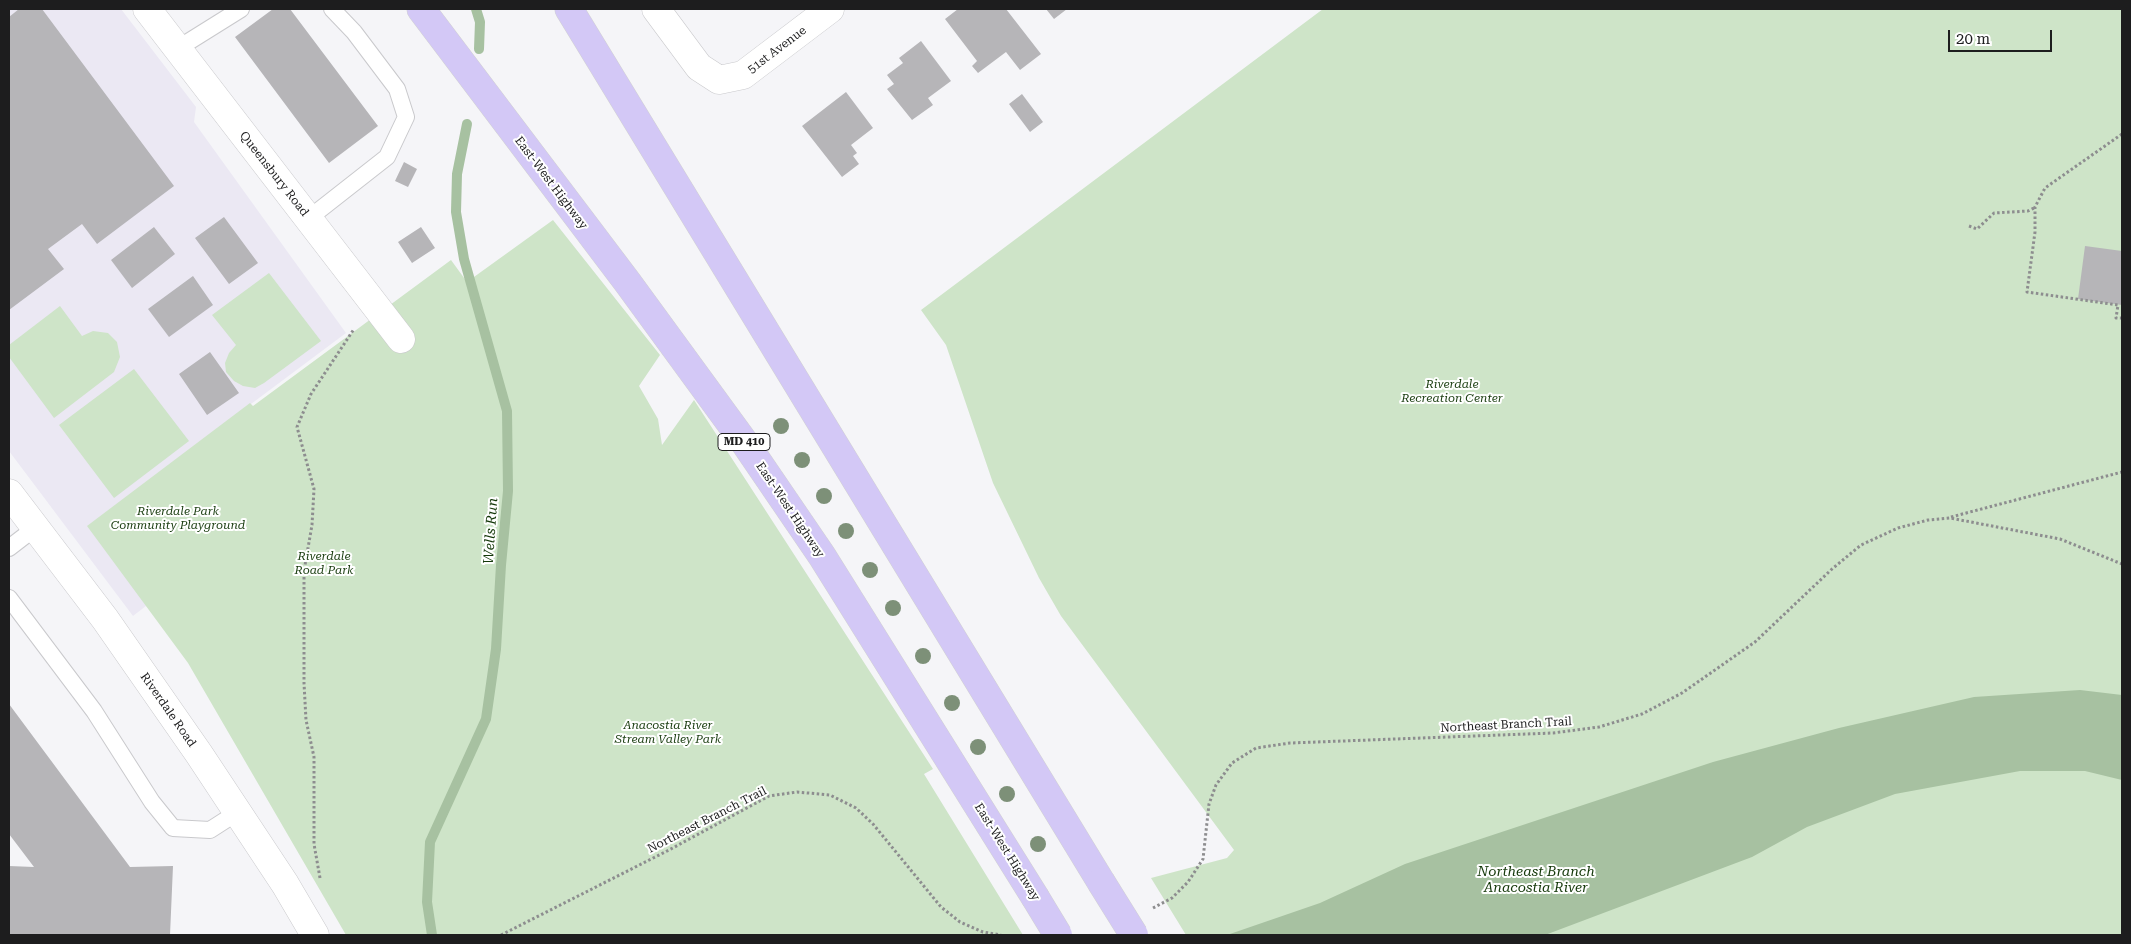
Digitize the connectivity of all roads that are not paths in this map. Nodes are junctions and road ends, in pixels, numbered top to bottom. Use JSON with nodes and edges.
{"nodes":[{"id":1,"x":147,"y":9,"type":"edge"},
{"id":2,"x":241,"y":9,"type":"edge"},
{"id":3,"x":332,"y":9,"type":"edge"},
{"id":4,"x":421,"y":9,"type":"edge"},
{"id":5,"x":569,"y":9,"type":"edge"},
{"id":6,"x":656,"y":9,"type":"edge"},
{"id":7,"x":830,"y":9,"type":"edge"},
{"id":8,"x":177,"y":49,"type":"junction"},
{"id":9,"x":308,"y":219,"type":"junction"},
{"id":10,"x":401,"y":339,"type":"dead end"},
{"id":11,"x":9,"y":493,"type":"edge"},
{"id":12,"x":35,"y":528,"type":"junction"},
{"id":13,"x":9,"y":548,"type":"edge"},
{"id":14,"x":9,"y":598,"type":"edge"},
{"id":15,"x":238,"y":812,"type":"junction"},
{"id":16,"x":316,"y":935,"type":"edge"},
{"id":17,"x":1058,"y":935,"type":"edge"},
{"id":18,"x":1134,"y":935,"type":"edge"}],
"edges":[{"from":1,"to":8,"type":"street","name":"Queensbury Road"},
{"from":2,"to":8,"type":"lane"},
{"from":3,"to":9,"type":"lane"},
{"from":4,"to":17,"type":"main road","name":"East-West Highway","number":"MD 410","bridge":true},
{"from":5,"to":18,"type":"main road","bridge":true},
{"from":6,"to":7,"type":"street","name":"51st Avenue"},
{"from":8,"to":9,"type":"street","name":"Queensbury Road"},
{"from":9,"to":10,"type":"street","name":"Queensbury Road"},
{"from":11,"to":12,"type":"street","name":"Riverdale Road"},
{"from":12,"to":13,"type":"lane"},
{"from":12,"to":15,"type":"street","name":"Riverdale Road"},
{"from":14,"to":15,"type":"lane"},
{"from":15,"to":16,"type":"street","name":"Riverdale Road"}]}
